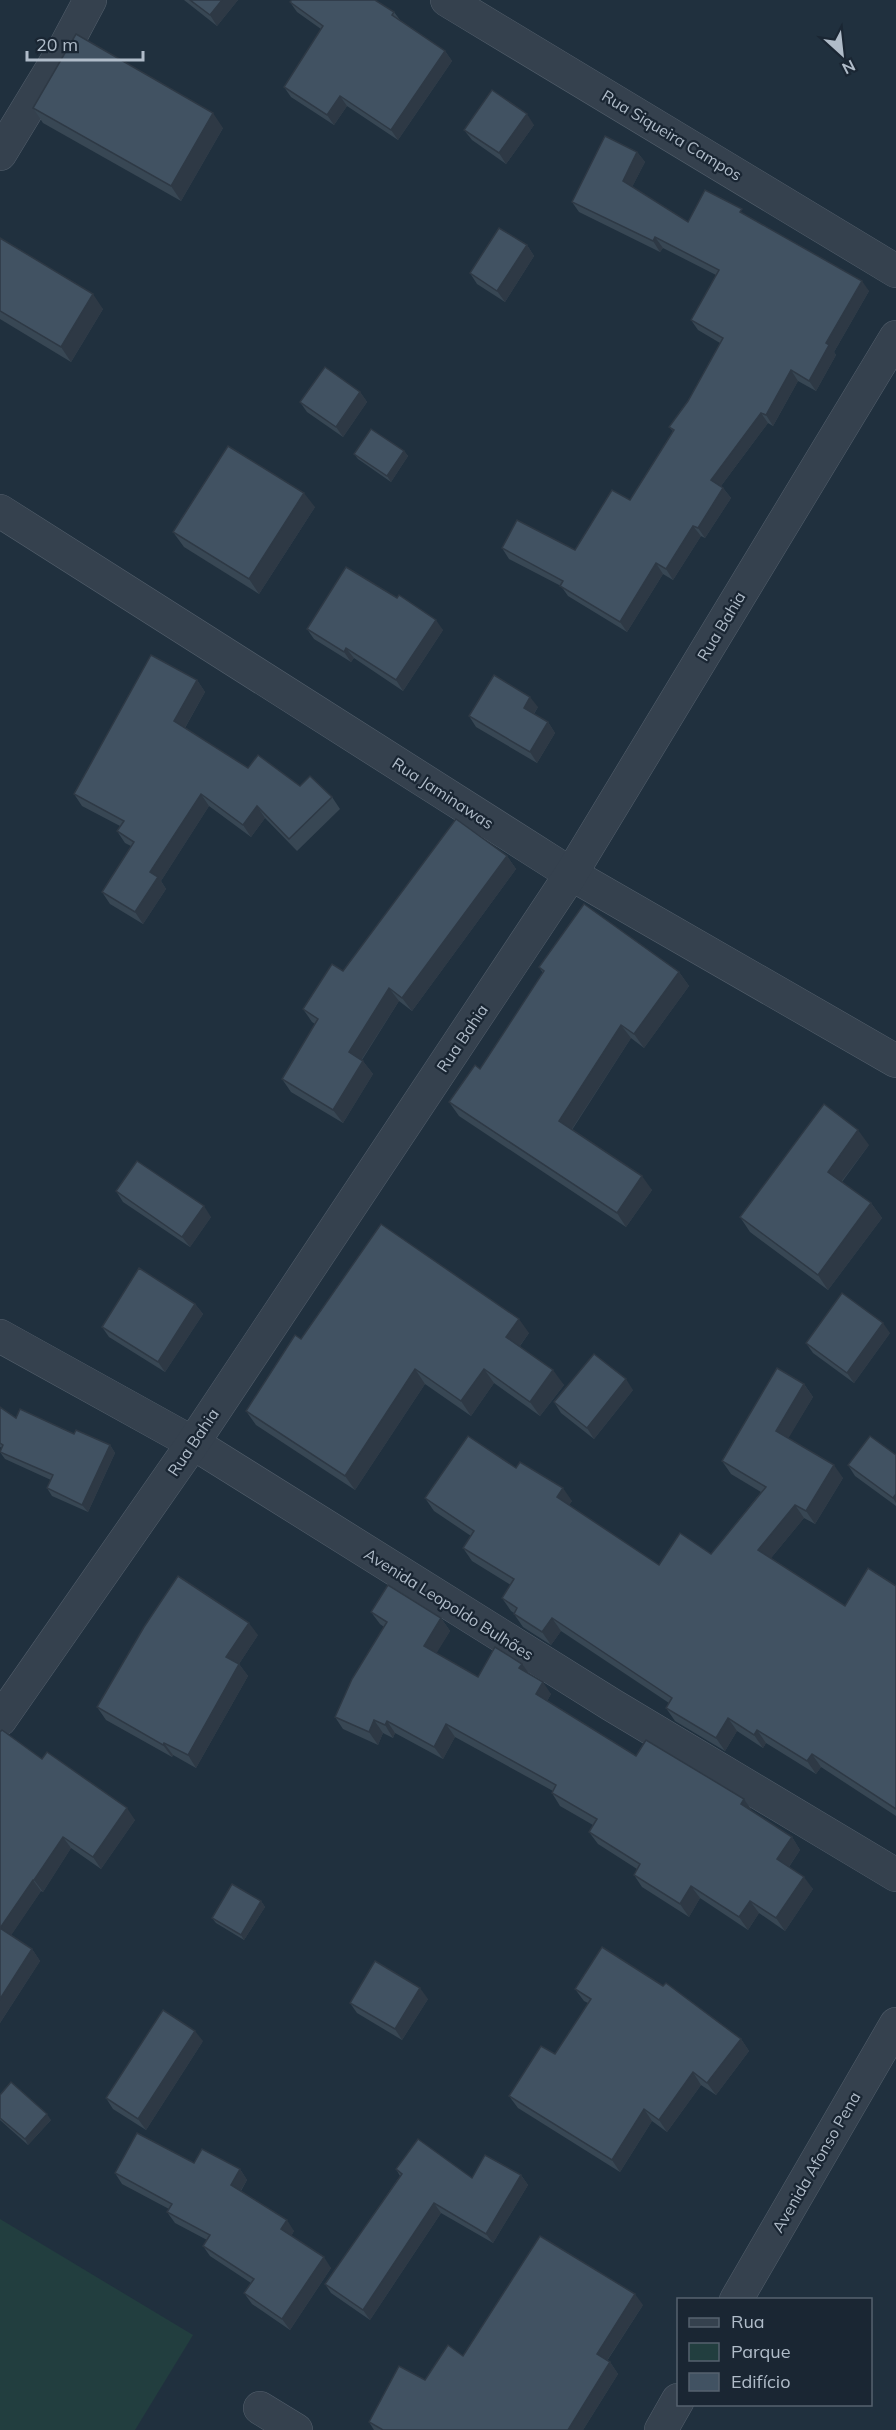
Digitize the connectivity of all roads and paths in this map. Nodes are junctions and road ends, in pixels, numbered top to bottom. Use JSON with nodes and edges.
{"nodes":[{"id":1,"x":90,"y":0,"type":"edge"},
{"id":2,"x":447,"y":0,"type":"edge"},
{"id":3,"x":0,"y":154,"type":"edge"},
{"id":4,"x":896,"y":271,"type":"edge"},
{"id":5,"x":896,"y":337,"type":"edge"},
{"id":6,"x":0,"y":511,"type":"edge"},
{"id":7,"x":571,"y":874,"type":"junction"},
{"id":8,"x":896,"y":1061,"type":"edge"},
{"id":9,"x":0,"y":1336,"type":"edge"},
{"id":10,"x":193,"y":1443,"type":"junction"},
{"id":11,"x":0,"y":1720,"type":"edge"},
{"id":12,"x":896,"y":1875,"type":"edge"},
{"id":13,"x":896,"y":2024,"type":"edge"},
{"id":14,"x":737,"y":2298,"type":"edge"},
{"id":15,"x":677,"y":2402,"type":"edge"},
{"id":16,"x":260,"y":2408,"type":"dead end"},
{"id":17,"x":296,"y":2430,"type":"edge"},
{"id":18,"x":661,"y":2430,"type":"edge"}],
"edges":[{"from":1,"to":3,"type":"street"},
{"from":2,"to":4,"type":"street","name":"Rua Siqueira Campos"},
{"from":5,"to":7,"type":"street","name":"Rua Bahia"},
{"from":6,"to":7,"type":"street","name":"Rua Jaminawas"},
{"from":7,"to":8,"type":"street","name":"Rua Jaminawas"},
{"from":7,"to":10,"type":"street","name":"Rua Bahia"},
{"from":9,"to":10,"type":"street","name":"Avenida Leopoldo Bulhões"},
{"from":10,"to":11,"type":"street","name":"Rua Bahia"},
{"from":10,"to":12,"type":"street","name":"Avenida Leopoldo Bulhões"},
{"from":13,"to":14,"type":"street","name":"Avenida Afonso Pena"},
{"from":15,"to":18,"type":"street"},
{"from":16,"to":17,"type":"street"}]}
